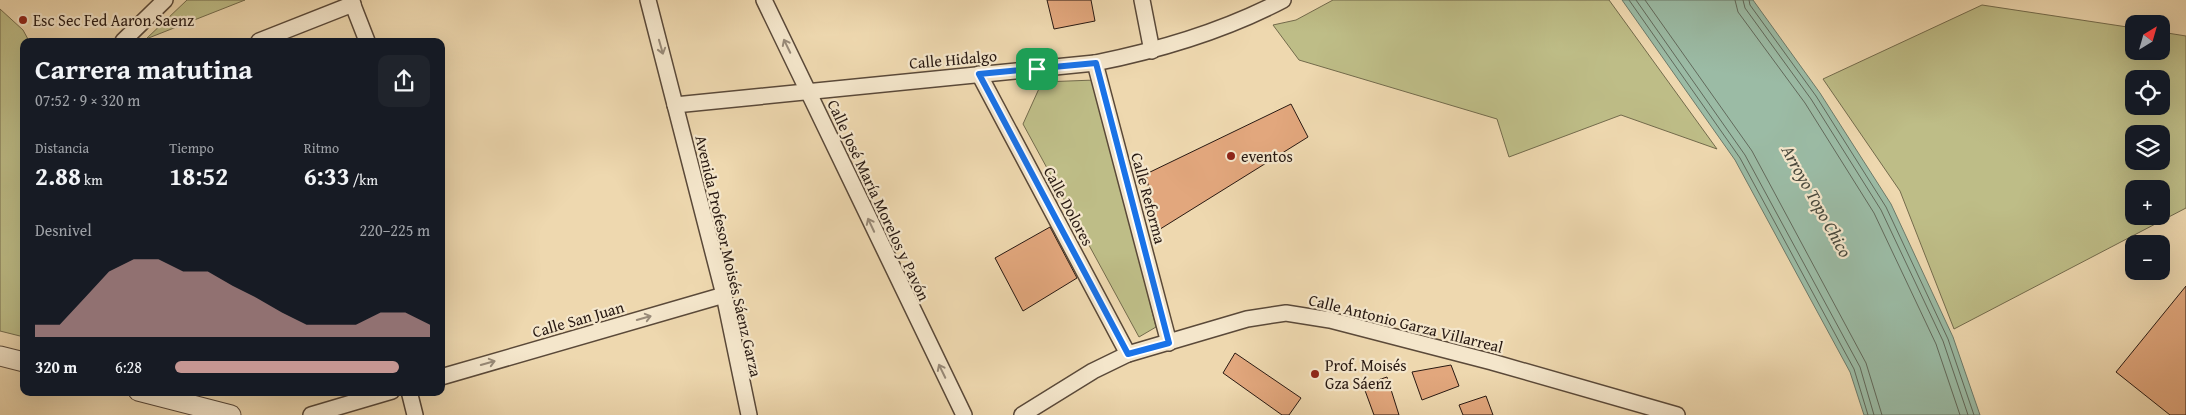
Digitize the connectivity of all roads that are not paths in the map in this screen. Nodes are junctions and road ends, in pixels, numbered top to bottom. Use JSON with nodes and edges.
{"nodes":[{"id":1,"x":165,"y":0,"type":"edge"},
{"id":2,"x":648,"y":0,"type":"edge"},
{"id":3,"x":764,"y":0,"type":"edge"},
{"id":4,"x":1142,"y":0,"type":"edge"},
{"id":5,"x":1284,"y":0,"type":"edge"},
{"id":6,"x":352,"y":2,"type":"edge"},
{"id":7,"x":126,"y":38,"type":"edge"},
{"id":8,"x":266,"y":38,"type":"edge"},
{"id":9,"x":366,"y":38,"type":"edge"},
{"id":10,"x":1152,"y":51,"type":"junction"},
{"id":11,"x":1096,"y":63,"type":"junction"},
{"id":12,"x":979,"y":74,"type":"junction"},
{"id":13,"x":808,"y":90,"type":"junction"},
{"id":14,"x":675,"y":105,"type":"junction"},
{"id":15,"x":724,"y":295,"type":"junction"},
{"id":16,"x":1169,"y":343,"type":"junction"},
{"id":17,"x":1128,"y":354,"type":"junction"},
{"id":18,"x":0,"y":356,"type":"edge"},
{"id":19,"x":20,"y":361,"type":"edge"},
{"id":20,"x":445,"y":376,"type":"edge"},
{"id":21,"x":157,"y":396,"type":"edge"},
{"id":22,"x":354,"y":396,"type":"edge"},
{"id":23,"x":411,"y":396,"type":"edge"},
{"id":24,"x":339,"y":398,"type":"edge"},
{"id":25,"x":231,"y":415,"type":"edge"},
{"id":26,"x":311,"y":415,"type":"edge"},
{"id":27,"x":415,"y":415,"type":"edge"},
{"id":28,"x":748,"y":415,"type":"edge"},
{"id":29,"x":964,"y":415,"type":"edge"},
{"id":30,"x":1022,"y":415,"type":"edge"},
{"id":31,"x":1677,"y":415,"type":"edge"}],
"edges":[{"from":1,"to":7,"type":"street"},
{"from":2,"to":14,"type":"street","name":"Avenida Profesor Moisés Sáenz Garza","one_way":true},
{"from":13,"to":3,"type":"street","name":"Calle José María Morelos y Pavón","one_way":true},
{"from":4,"to":10,"type":"street"},
{"from":5,"to":10,"type":"street","name":"Calle Hidalgo"},
{"from":6,"to":8,"type":"street"},
{"from":6,"to":9,"type":"street"},
{"from":10,"to":11,"type":"street","name":"Calle Hidalgo"},
{"from":11,"to":12,"type":"street","name":"Calle Hidalgo"},
{"from":11,"to":16,"type":"street","name":"Calle Reforma"},
{"from":12,"to":13,"type":"street","name":"Calle Hidalgo"},
{"from":12,"to":17,"type":"street","name":"Calle Dolores"},
{"from":13,"to":14,"type":"street","name":"Calle Hidalgo"},
{"from":29,"to":13,"type":"street","name":"Calle José María Morelos y Pavón","one_way":true},
{"from":14,"to":15,"type":"street","name":"Avenida Profesor Moisés Sáenz Garza"},
{"from":20,"to":15,"type":"street","name":"Calle San Juan","one_way":true},
{"from":15,"to":28,"type":"street","name":"Avenida Profesor Moisés Sáenz Garza"},
{"from":16,"to":17,"type":"street","name":"Calle Antonio Garza Villarreal"},
{"from":16,"to":31,"type":"street","name":"Calle Antonio Garza Villarreal"},
{"from":17,"to":30,"type":"street","name":"Calle Antonio Garza Villarreal"},
{"from":18,"to":19,"type":"street"},
{"from":21,"to":25,"type":"street"},
{"from":22,"to":24,"type":"street"},
{"from":23,"to":27,"type":"street"},
{"from":24,"to":26,"type":"street"}]}
